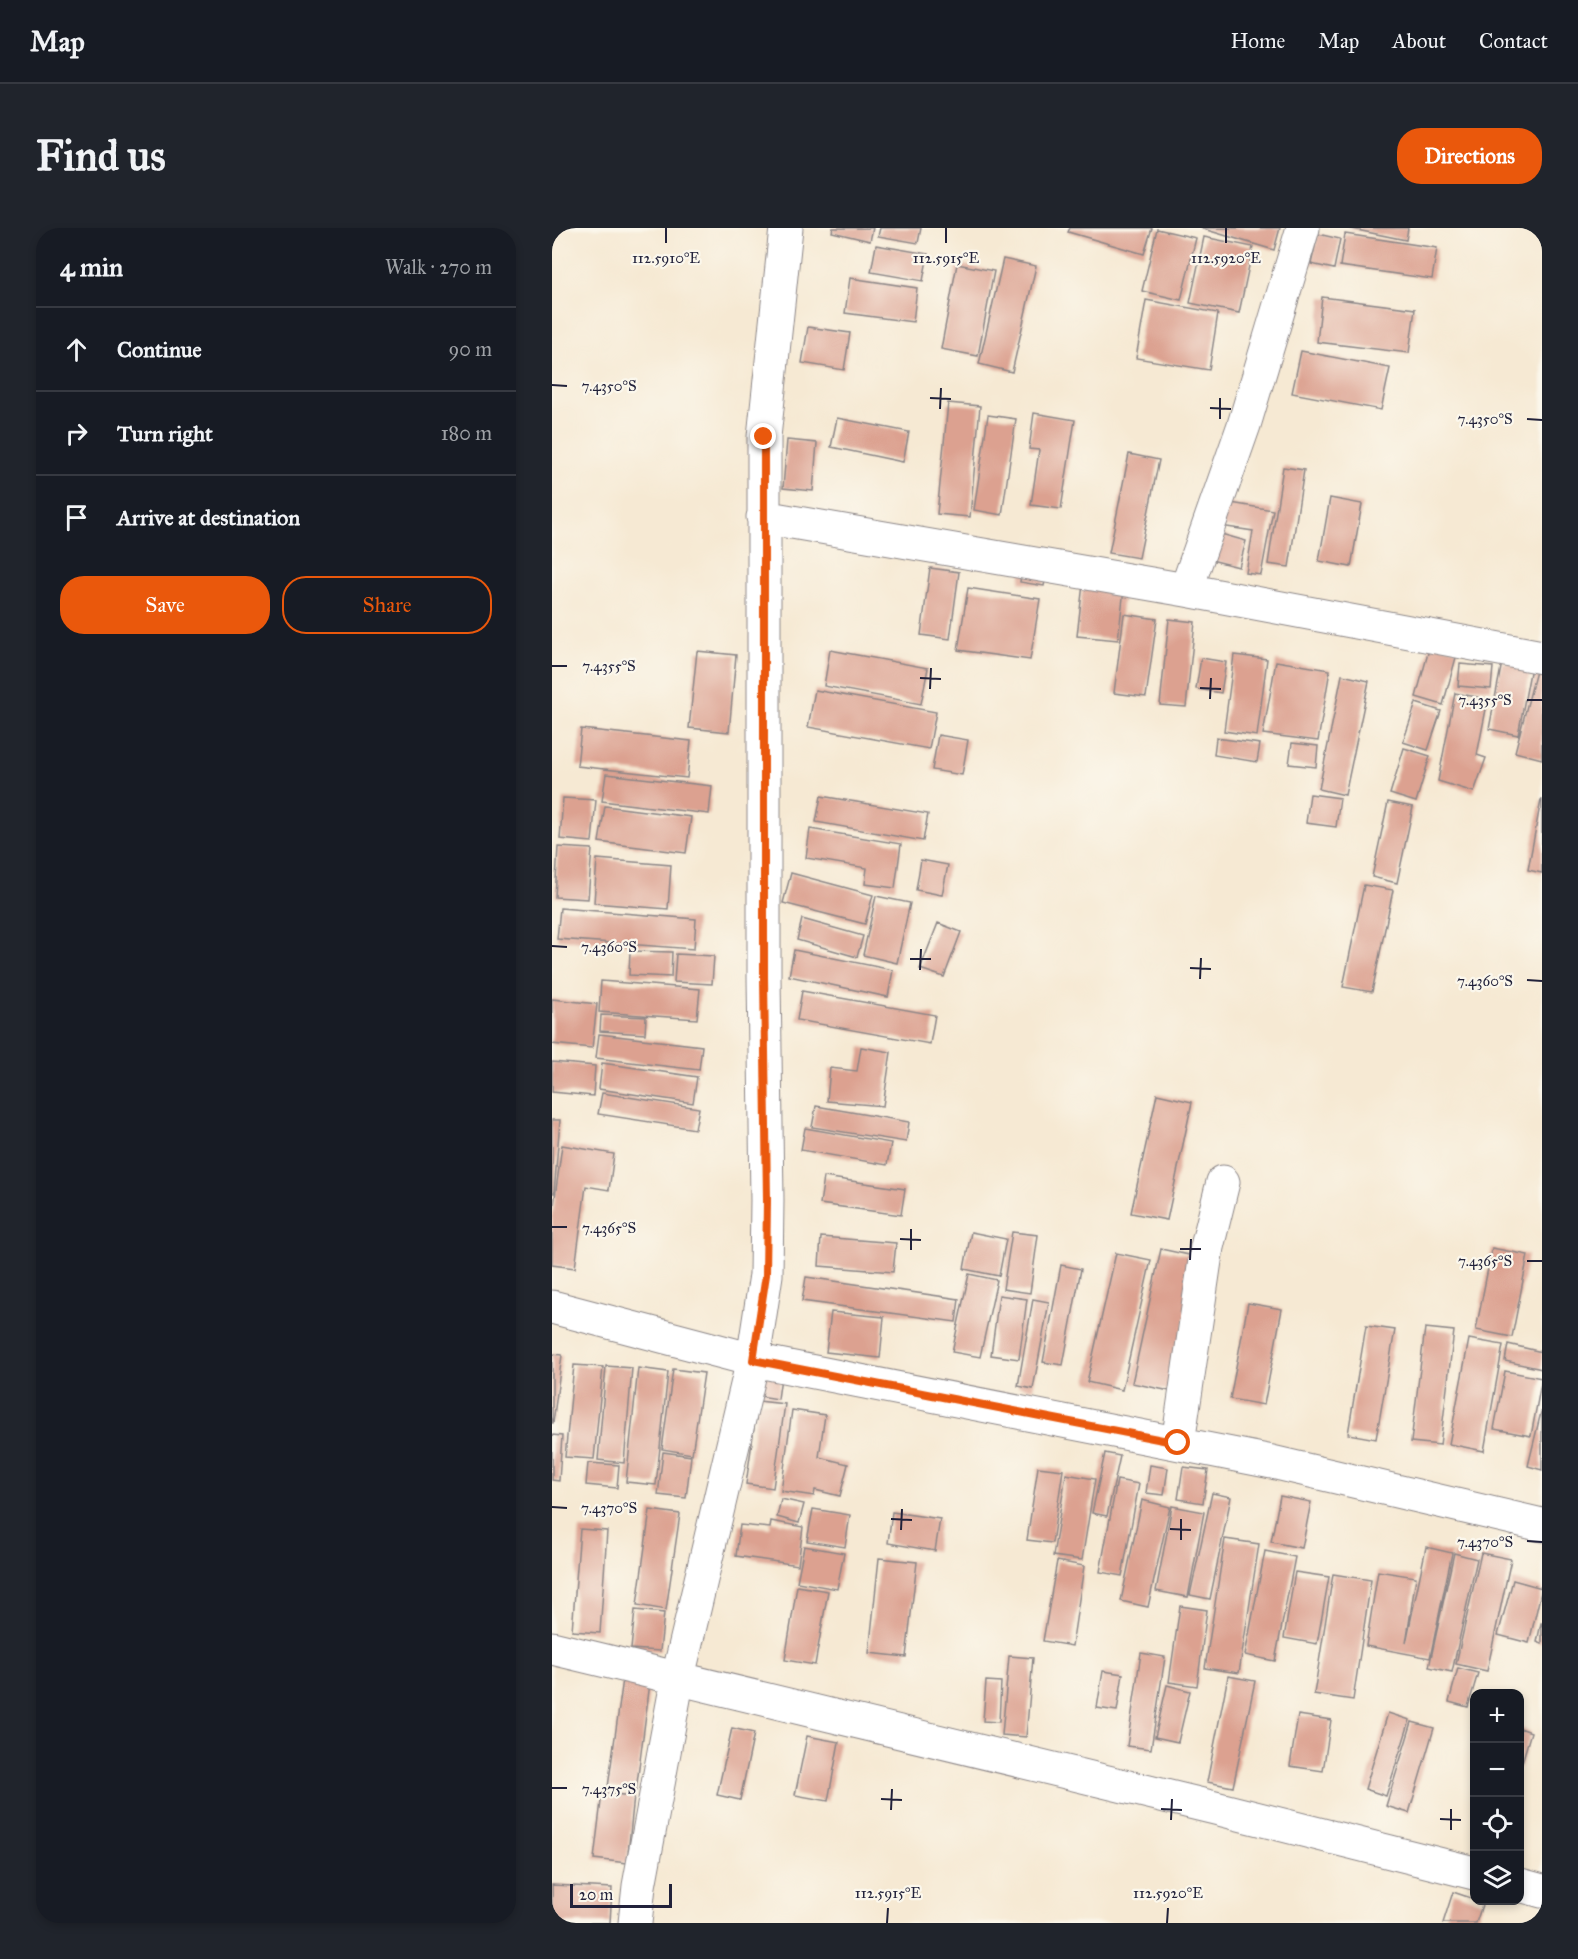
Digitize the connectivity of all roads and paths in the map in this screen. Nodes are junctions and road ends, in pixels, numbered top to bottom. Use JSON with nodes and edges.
{"nodes":[{"id":1,"x":786,"y":228,"type":"edge"},
{"id":2,"x":1303,"y":228,"type":"edge"},
{"id":3,"x":763,"y":517,"type":"junction"},
{"id":4,"x":1186,"y":590,"type":"junction"},
{"id":5,"x":1542,"y":657,"type":"edge"},
{"id":6,"x":1223,"y":1182,"type":"dead end"},
{"id":7,"x":552,"y":1308,"type":"edge"},
{"id":8,"x":753,"y":1360,"type":"junction"},
{"id":9,"x":1178,"y":1443,"type":"junction"},
{"id":10,"x":1542,"y":1525,"type":"edge"},
{"id":11,"x":552,"y":1648,"type":"edge"},
{"id":12,"x":678,"y":1677,"type":"junction"},
{"id":13,"x":1470,"y":1873,"type":"edge"},
{"id":14,"x":1524,"y":1886,"type":"edge"},
{"id":15,"x":1542,"y":1890,"type":"edge"},
{"id":16,"x":635,"y":1923,"type":"edge"}],
"edges":[{"from":1,"to":3,"type":"street"},
{"from":2,"to":4,"type":"street"},
{"from":3,"to":4,"type":"street"},
{"from":3,"to":8,"type":"street"},
{"from":4,"to":5,"type":"street"},
{"from":6,"to":9,"type":"street"},
{"from":7,"to":8,"type":"street"},
{"from":8,"to":9,"type":"street"},
{"from":8,"to":12,"type":"street"},
{"from":9,"to":10,"type":"street"},
{"from":11,"to":12,"type":"street"},
{"from":12,"to":13,"type":"street"},
{"from":12,"to":16,"type":"street"},
{"from":14,"to":15,"type":"street"}]}
